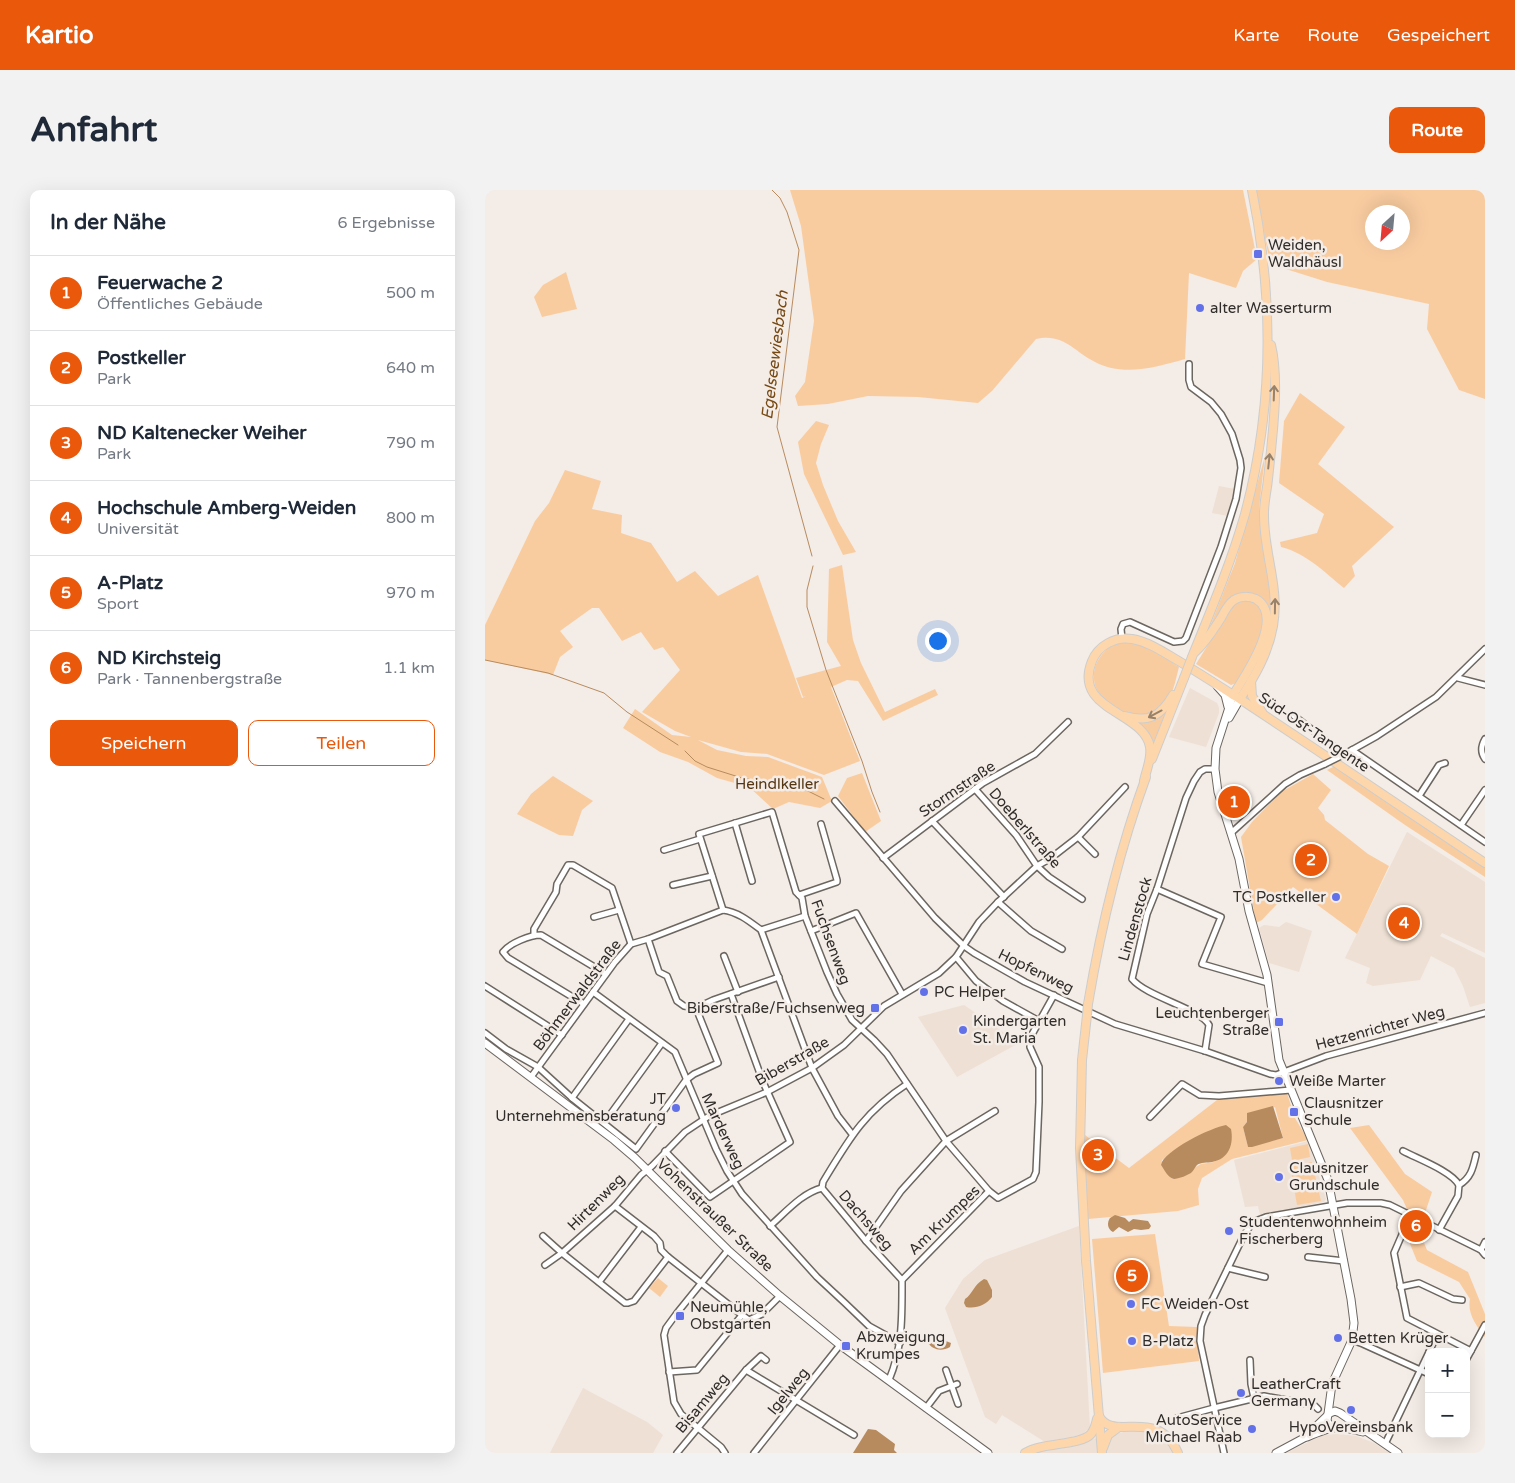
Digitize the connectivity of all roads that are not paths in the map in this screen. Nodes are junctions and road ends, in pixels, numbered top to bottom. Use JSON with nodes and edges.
{"nodes":[{"id":1,"x":1252,"y":190,"type":"edge"},
{"id":2,"x":1269,"y":334,"type":"junction"},
{"id":3,"x":1189,"y":364,"type":"dead end"},
{"id":4,"x":1122,"y":639,"type":"junction"},
{"id":5,"x":1485,"y":649,"type":"edge"},
{"id":6,"x":1193,"y":655,"type":"junction"},
{"id":7,"x":1457,"y":678,"type":"junction"},
{"id":8,"x":1251,"y":681,"type":"junction"},
{"id":9,"x":1182,"y":682,"type":"junction"},
{"id":10,"x":1213,"y":682,"type":"junction"},
{"id":11,"x":1485,"y":685,"type":"edge"},
{"id":12,"x":1236,"y":697,"type":"junction"},
{"id":13,"x":1228,"y":709,"type":"junction"},
{"id":14,"x":1116,"y":713,"type":"junction"},
{"id":15,"x":1265,"y":716,"type":"junction"},
{"id":16,"x":1294,"y":716,"type":"dead end"},
{"id":17,"x":1068,"y":722,"type":"dead end"},
{"id":18,"x":1220,"y":733,"type":"junction"},
{"id":19,"x":1485,"y":738,"type":"edge"},
{"id":20,"x":1352,"y":750,"type":"junction"},
{"id":21,"x":1343,"y":755,"type":"junction"},
{"id":22,"x":1485,"y":760,"type":"edge"},
{"id":23,"x":1445,"y":763,"type":"dead end"},
{"id":24,"x":1215,"y":769,"type":"junction"},
{"id":25,"x":1144,"y":781,"type":"junction"},
{"id":26,"x":1125,"y":787,"type":"dead end"},
{"id":27,"x":975,"y":789,"type":"junction"},
{"id":28,"x":1485,"y":790,"type":"edge"},
{"id":29,"x":1419,"y":796,"type":"junction"},
{"id":30,"x":835,"y":801,"type":"dead end"},
{"id":31,"x":932,"y":820,"type":"junction"},
{"id":32,"x":735,"y":823,"type":"junction"},
{"id":33,"x":821,"y":824,"type":"dead end"},
{"id":34,"x":1461,"y":826,"type":"junction"},
{"id":35,"x":1231,"y":833,"type":"junction"},
{"id":36,"x":1078,"y":838,"type":"junction"},
{"id":37,"x":700,"y":839,"type":"junction"},
{"id":38,"x":1485,"y":841,"type":"edge"},
{"id":39,"x":664,"y":850,"type":"dead end"},
{"id":40,"x":1095,"y":854,"type":"dead end"},
{"id":41,"x":883,"y":858,"type":"junction"},
{"id":42,"x":1485,"y":863,"type":"edge"},
{"id":43,"x":1037,"y":866,"type":"junction"},
{"id":44,"x":712,"y":876,"type":"junction"},
{"id":45,"x":752,"y":881,"type":"dead end"},
{"id":46,"x":673,"y":885,"type":"dead end"},
{"id":47,"x":1157,"y":889,"type":"junction"},
{"id":48,"x":799,"y":895,"type":"junction"},
{"id":49,"x":1004,"y":897,"type":"junction"},
{"id":50,"x":1082,"y":899,"type":"dead end"},
{"id":51,"x":998,"y":902,"type":"junction"},
{"id":52,"x":619,"y":910,"type":"junction"},
{"id":53,"x":723,"y":910,"type":"junction"},
{"id":54,"x":805,"y":916,"type":"junction"},
{"id":55,"x":594,"y":917,"type":"dead end"},
{"id":56,"x":761,"y":930,"type":"junction"},
{"id":57,"x":811,"y":931,"type":"junction"},
{"id":58,"x":534,"y":935,"type":"junction"},
{"id":59,"x":648,"y":939,"type":"junction"},
{"id":60,"x":631,"y":944,"type":"junction"},
{"id":61,"x":964,"y":946,"type":"junction"},
{"id":62,"x":1062,"y":949,"type":"dead end"},
{"id":63,"x":724,"y":956,"type":"dead end"},
{"id":64,"x":956,"y":957,"type":"junction"},
{"id":65,"x":606,"y":974,"type":"junction"},
{"id":66,"x":779,"y":977,"type":"junction"},
{"id":67,"x":1268,"y":983,"type":"junction"},
{"id":68,"x":485,"y":986,"type":"edge"},
{"id":69,"x":593,"y":992,"type":"junction"},
{"id":70,"x":738,"y":992,"type":"junction"},
{"id":71,"x":731,"y":994,"type":"junction"},
{"id":72,"x":903,"y":994,"type":"junction"},
{"id":73,"x":1055,"y":995,"type":"junction"},
{"id":74,"x":584,"y":1004,"type":"junction"},
{"id":75,"x":696,"y":1008,"type":"junction"},
{"id":76,"x":1485,"y":1013,"type":"edge"},
{"id":77,"x":629,"y":1019,"type":"junction"},
{"id":78,"x":1039,"y":1021,"type":"junction"},
{"id":79,"x":861,"y":1029,"type":"junction"},
{"id":80,"x":485,"y":1033,"type":"edge"},
{"id":81,"x":562,"y":1035,"type":"junction"},
{"id":82,"x":485,"y":1043,"type":"edge"},
{"id":83,"x":662,"y":1043,"type":"junction"},
{"id":84,"x":1205,"y":1051,"type":"junction"},
{"id":85,"x":538,"y":1067,"type":"junction"},
{"id":86,"x":812,"y":1068,"type":"junction"},
{"id":87,"x":1283,"y":1072,"type":"junction"},
{"id":88,"x":531,"y":1077,"type":"junction"},
{"id":89,"x":686,"y":1080,"type":"junction"},
{"id":90,"x":907,"y":1084,"type":"junction"},
{"id":91,"x":1291,"y":1090,"type":"junction"},
{"id":92,"x":767,"y":1092,"type":"junction"},
{"id":93,"x":572,"y":1098,"type":"junction"},
{"id":94,"x":995,"y":1111,"type":"dead end"},
{"id":95,"x":1151,"y":1117,"type":"dead end"},
{"id":96,"x":703,"y":1120,"type":"junction"},
{"id":97,"x":604,"y":1123,"type":"junction"},
{"id":98,"x":852,"y":1134,"type":"junction"},
{"id":99,"x":946,"y":1141,"type":"junction"},
{"id":100,"x":665,"y":1151,"type":"junction"},
{"id":101,"x":1403,"y":1151,"type":"dead end"},
{"id":102,"x":1476,"y":1155,"type":"dead end"},
{"id":103,"x":649,"y":1170,"type":"junction"},
{"id":104,"x":734,"y":1182,"type":"junction"},
{"id":105,"x":1459,"y":1186,"type":"junction"},
{"id":106,"x":822,"y":1188,"type":"junction"},
{"id":107,"x":989,"y":1191,"type":"junction"},
{"id":108,"x":615,"y":1206,"type":"junction"},
{"id":109,"x":1333,"y":1206,"type":"junction"},
{"id":110,"x":1410,"y":1216,"type":"junction"},
{"id":111,"x":770,"y":1226,"type":"junction"},
{"id":112,"x":641,"y":1228,"type":"junction"},
{"id":113,"x":1439,"y":1230,"type":"junction"},
{"id":114,"x":543,"y":1236,"type":"dead end"},
{"id":115,"x":866,"y":1241,"type":"junction"},
{"id":116,"x":1485,"y":1242,"type":"edge"},
{"id":117,"x":728,"y":1250,"type":"junction"},
{"id":118,"x":562,"y":1253,"type":"junction"},
{"id":119,"x":1483,"y":1253,"type":"edge"},
{"id":120,"x":668,"y":1257,"type":"junction"},
{"id":121,"x":1308,"y":1257,"type":"dead end"},
{"id":122,"x":1344,"y":1262,"type":"junction"},
{"id":123,"x":545,"y":1265,"type":"dead end"},
{"id":124,"x":1228,"y":1268,"type":"junction"},
{"id":125,"x":1265,"y":1277,"type":"dead end"},
{"id":126,"x":902,"y":1280,"type":"junction"},
{"id":127,"x":599,"y":1282,"type":"junction"},
{"id":128,"x":701,"y":1282,"type":"junction"},
{"id":129,"x":1400,"y":1287,"type":"junction"},
{"id":130,"x":780,"y":1296,"type":"junction"},
{"id":131,"x":1462,"y":1300,"type":"dead end"},
{"id":132,"x":742,"y":1315,"type":"junction"},
{"id":133,"x":1485,"y":1325,"type":"edge"},
{"id":134,"x":1437,"y":1335,"type":"junction"},
{"id":135,"x":1352,"y":1340,"type":"junction"},
{"id":136,"x":900,"y":1344,"type":"junction"},
{"id":137,"x":841,"y":1345,"type":"junction"},
{"id":138,"x":1431,"y":1348,"type":"edge"},
{"id":139,"x":1471,"y":1351,"type":"joint"},
{"id":140,"x":767,"y":1360,"type":"dead end"},
{"id":141,"x":1251,"y":1360,"type":"dead end"},
{"id":142,"x":1425,"y":1360,"type":"edge"},
{"id":143,"x":746,"y":1370,"type":"junction"},
{"id":144,"x":946,"y":1370,"type":"dead end"},
{"id":145,"x":1420,"y":1370,"type":"junction"},
{"id":146,"x":669,"y":1372,"type":"junction"},
{"id":147,"x":1425,"y":1372,"type":"edge"},
{"id":148,"x":889,"y":1380,"type":"junction"},
{"id":149,"x":954,"y":1385,"type":"junction"},
{"id":150,"x":1331,"y":1396,"type":"junction"},
{"id":151,"x":1254,"y":1398,"type":"junction"},
{"id":152,"x":797,"y":1401,"type":"junction"},
{"id":153,"x":958,"y":1404,"type":"dead end"},
{"id":154,"x":926,"y":1408,"type":"junction"},
{"id":155,"x":1213,"y":1408,"type":"junction"},
{"id":156,"x":1318,"y":1409,"type":"dead end"},
{"id":157,"x":1340,"y":1413,"type":"junction"},
{"id":158,"x":1098,"y":1415,"type":"junction"},
{"id":159,"x":1328,"y":1415,"type":"junction"},
{"id":160,"x":1177,"y":1418,"type":"dead end"},
{"id":161,"x":1340,"y":1426,"type":"junction"},
{"id":162,"x":698,"y":1427,"type":"junction"},
{"id":163,"x":1119,"y":1427,"type":"junction"},
{"id":164,"x":1331,"y":1427,"type":"junction"},
{"id":165,"x":1368,"y":1433,"type":"junction"},
{"id":166,"x":854,"y":1436,"type":"dead end"},
{"id":167,"x":1304,"y":1438,"type":"junction"},
{"id":168,"x":1082,"y":1439,"type":"junction"},
{"id":169,"x":1385,"y":1444,"type":"junction"},
{"id":170,"x":1102,"y":1452,"type":"edge"},
{"id":171,"x":677,"y":1453,"type":"edge"},
{"id":172,"x":725,"y":1453,"type":"edge"},
{"id":173,"x":754,"y":1453,"type":"edge"},
{"id":174,"x":988,"y":1453,"type":"edge"},
{"id":175,"x":1025,"y":1453,"type":"edge"},
{"id":176,"x":1178,"y":1453,"type":"edge"},
{"id":177,"x":1224,"y":1453,"type":"edge"},
{"id":178,"x":1276,"y":1453,"type":"edge"},
{"id":179,"x":1398,"y":1453,"type":"edge"}],
"edges":[{"from":1,"to":2,"type":"main road"},
{"from":2,"to":6,"type":"main road"},
{"from":8,"to":2,"type":"main road","one_way":true},
{"from":3,"to":4,"type":"street"},
{"from":4,"to":10,"type":"main road","name":"Süd-Ost-Tangente"},
{"from":4,"to":14,"type":"main road"},
{"from":5,"to":7,"type":"street"},
{"from":6,"to":9,"type":"main road","bridge":true},
{"from":6,"to":12,"type":"main road"},
{"from":7,"to":11,"type":"street"},
{"from":7,"to":20,"type":"street"},
{"from":8,"to":12,"type":"main road"},
{"from":8,"to":15,"type":"main road"},
{"from":9,"to":14,"type":"main road","one_way":true},
{"from":9,"to":25,"type":"main road"},
{"from":10,"to":12,"type":"main road","name":"Süd-Ost-Tangente"},
{"from":10,"to":13,"type":"street"},
{"from":12,"to":13,"type":"street"},
{"from":12,"to":15,"type":"main road","name":"Süd-Ost-Tangente"},
{"from":12,"to":18,"type":"street"},
{"from":13,"to":18,"type":"street"},
{"from":14,"to":25,"type":"main road"},
{"from":15,"to":42,"type":"main road","name":"Süd-Ost-Tangente"},
{"from":16,"to":21,"type":"street"},
{"from":17,"to":27,"type":"street","name":"Stormstraße"},
{"from":18,"to":24,"type":"street"},
{"from":19,"to":22,"type":"street"},
{"from":20,"to":21,"type":"street"},
{"from":20,"to":29,"type":"street"},
{"from":21,"to":35,"type":"street","bridge":true},
{"from":23,"to":29,"type":"street"},
{"from":24,"to":35,"type":"street"},
{"from":24,"to":47,"type":"street","name":"Lindenstock"},
{"from":25,"to":158,"type":"main road","bridge":true},
{"from":26,"to":36,"type":"street","name":"Biberstraße"},
{"from":27,"to":31,"type":"street","name":"Stormstraße"},
{"from":27,"to":43,"type":"street","name":"Doeberlstraße"},
{"from":28,"to":34,"type":"street"},
{"from":29,"to":34,"type":"street"},
{"from":30,"to":41,"type":"street","name":"Hopfenweg"},
{"from":31,"to":41,"type":"street","name":"Stormstraße"},
{"from":31,"to":49,"type":"street"},
{"from":32,"to":37,"type":"street","name":"Fuchsenweg"},
{"from":32,"to":45,"type":"street"},
{"from":32,"to":48,"type":"street","name":"Fuchsenweg"},
{"from":33,"to":48,"type":"street"},
{"from":34,"to":38,"type":"street"},
{"from":35,"to":67,"type":"street"},
{"from":36,"to":40,"type":"street"},
{"from":36,"to":43,"type":"street","name":"Biberstraße"},
{"from":37,"to":39,"type":"street"},
{"from":37,"to":44,"type":"street"},
{"from":41,"to":61,"type":"street","name":"Hopfenweg"},
{"from":43,"to":49,"type":"street","name":"Biberstraße"},
{"from":43,"to":50,"type":"street","name":"Doeberlstraße"},
{"from":44,"to":46,"type":"street"},
{"from":44,"to":53,"type":"street"},
{"from":47,"to":67,"type":"street"},
{"from":47,"to":84,"type":"street","name":"Lindenstock"},
{"from":48,"to":54,"type":"street","name":"Fuchsenweg"},
{"from":49,"to":51,"type":"street","name":"Biberstraße"},
{"from":51,"to":61,"type":"street","name":"Biberstraße"},
{"from":51,"to":62,"type":"street"},
{"from":52,"to":55,"type":"street"},
{"from":52,"to":58,"type":"street"},
{"from":52,"to":60,"type":"street"},
{"from":53,"to":56,"type":"street"},
{"from":53,"to":59,"type":"street","name":"Böhmerwaldstraße"},
{"from":54,"to":56,"type":"street"},
{"from":54,"to":57,"type":"street","name":"Fuchsenweg"},
{"from":56,"to":66,"type":"street"},
{"from":57,"to":72,"type":"street"},
{"from":57,"to":79,"type":"street","name":"Fuchsenweg"},
{"from":58,"to":65,"type":"street"},
{"from":58,"to":74,"type":"street"},
{"from":59,"to":60,"type":"street","name":"Böhmerwaldstraße"},
{"from":59,"to":75,"type":"street"},
{"from":60,"to":65,"type":"street","name":"Böhmerwaldstraße"},
{"from":61,"to":64,"type":"street","name":"Biberstraße"},
{"from":61,"to":73,"type":"street","name":"Hopfenweg"},
{"from":63,"to":70,"type":"street"},
{"from":64,"to":72,"type":"street","name":"Biberstraße"},
{"from":64,"to":78,"type":"street"},
{"from":65,"to":69,"type":"street","name":"Böhmerwaldstraße"},
{"from":66,"to":70,"type":"street"},
{"from":66,"to":86,"type":"street"},
{"from":67,"to":87,"type":"street"},
{"from":68,"to":81,"type":"street"},
{"from":69,"to":74,"type":"street","name":"Böhmerwaldstraße"},
{"from":69,"to":77,"type":"street","name":"Marderweg"},
{"from":70,"to":71,"type":"street"},
{"from":71,"to":75,"type":"street"},
{"from":71,"to":92,"type":"street"},
{"from":72,"to":79,"type":"street","name":"Biberstraße"},
{"from":73,"to":78,"type":"street","name":"Am Krumpes"},
{"from":73,"to":84,"type":"street","name":"Hopfenweg"},
{"from":74,"to":81,"type":"street","name":"Böhmerwaldstraße"},
{"from":75,"to":89,"type":"street"},
{"from":76,"to":87,"type":"street","name":"Hetzenrichter Weg"},
{"from":77,"to":83,"type":"street","name":"Marderweg"},
{"from":77,"to":93,"type":"street"},
{"from":78,"to":107,"type":"street","name":"Am Krumpes"},
{"from":79,"to":86,"type":"street","name":"Biberstraße"},
{"from":79,"to":90,"type":"street","name":"Fuchsenweg"},
{"from":80,"to":85,"type":"street"},
{"from":81,"to":85,"type":"street","name":"Böhmerwaldstraße"},
{"from":82,"to":88,"type":"street","name":"Vohenstraußer Straße"},
{"from":83,"to":89,"type":"street","name":"Marderweg"},
{"from":83,"to":97,"type":"street"},
{"from":84,"to":87,"type":"street","name":"Hopfenweg"},
{"from":85,"to":88,"type":"street","name":"Böhmerwaldstraße"},
{"from":85,"to":93,"type":"street"},
{"from":86,"to":92,"type":"street","name":"Biberstraße"},
{"from":86,"to":98,"type":"street"},
{"from":87,"to":91,"type":"street"},
{"from":88,"to":103,"type":"street","name":"Vohenstraußer Straße"},
{"from":89,"to":96,"type":"street","name":"Marderweg"},
{"from":89,"to":97,"type":"street"},
{"from":90,"to":98,"type":"street","name":"Dachsweg"},
{"from":90,"to":99,"type":"street","name":"Fuchsenweg"},
{"from":91,"to":95,"type":"street"},
{"from":91,"to":109,"type":"street"},
{"from":92,"to":96,"type":"street","name":"Biberstraße"},
{"from":92,"to":104,"type":"street"},
{"from":93,"to":97,"type":"street"},
{"from":94,"to":99,"type":"street"},
{"from":96,"to":100,"type":"street","name":"Biberstraße"},
{"from":96,"to":104,"type":"street","name":"Marderweg"},
{"from":98,"to":106,"type":"street","name":"Dachsweg"},
{"from":99,"to":107,"type":"street","name":"Fuchsenweg"},
{"from":99,"to":115,"type":"street"},
{"from":100,"to":103,"type":"street","name":"Biberstraße"},
{"from":100,"to":104,"type":"street"},
{"from":101,"to":105,"type":"street"},
{"from":102,"to":105,"type":"street"},
{"from":103,"to":108,"type":"street","name":"Hirtenweg"},
{"from":103,"to":117,"type":"street","name":"Vohenstraußer Straße"},
{"from":104,"to":111,"type":"street","name":"Marderweg"},
{"from":105,"to":113,"type":"street"},
{"from":106,"to":111,"type":"street"},
{"from":106,"to":115,"type":"street","name":"Dachsweg"},
{"from":107,"to":126,"type":"street","name":"Am Krumpes"},
{"from":108,"to":112,"type":"street"},
{"from":108,"to":118,"type":"street","name":"Hirtenweg"},
{"from":109,"to":110,"type":"street"},
{"from":109,"to":122,"type":"street"},
{"from":109,"to":124,"type":"street"},
{"from":110,"to":113,"type":"street"},
{"from":110,"to":129,"type":"street"},
{"from":111,"to":136,"type":"street","name":"Marderweg"},
{"from":112,"to":120,"type":"street"},
{"from":112,"to":127,"type":"street"},
{"from":113,"to":119,"type":"street"},
{"from":114,"to":118,"type":"street"},
{"from":115,"to":126,"type":"street","name":"Dachsweg"},
{"from":116,"to":119,"type":"street"},
{"from":117,"to":128,"type":"street"},
{"from":117,"to":130,"type":"street","name":"Vohenstraußer Straße"},
{"from":118,"to":123,"type":"street","name":"Hirtenweg"},
{"from":118,"to":127,"type":"street"},
{"from":120,"to":127,"type":"street"},
{"from":120,"to":128,"type":"street"},
{"from":121,"to":122,"type":"street"},
{"from":122,"to":135,"type":"street"},
{"from":124,"to":125,"type":"street"},
{"from":124,"to":155,"type":"street"},
{"from":126,"to":136,"type":"street"},
{"from":128,"to":132,"type":"street"},
{"from":128,"to":146,"type":"street"},
{"from":129,"to":131,"type":"street"},
{"from":129,"to":134,"type":"street"},
{"from":130,"to":132,"type":"street"},
{"from":130,"to":137,"type":"street","name":"Vohenstraußer Straße"},
{"from":132,"to":146,"type":"street"},
{"from":133,"to":139,"type":"street"},
{"from":134,"to":138,"type":"street"},
{"from":134,"to":139,"type":"street"},
{"from":135,"to":145,"type":"street"},
{"from":135,"to":150,"type":"street"},
{"from":136,"to":148,"type":"street"},
{"from":137,"to":148,"type":"street","name":"Vohenstraußer Straße"},
{"from":137,"to":152,"type":"street","name":"Igelweg"},
{"from":140,"to":143,"type":"street","name":"Bisamweg"},
{"from":141,"to":151,"type":"street"},
{"from":142,"to":145,"type":"street"},
{"from":143,"to":152,"type":"street","name":"Bisamweg"},
{"from":143,"to":162,"type":"street","name":"Bisamweg"},
{"from":144,"to":149,"type":"street"},
{"from":145,"to":147,"type":"street"},
{"from":145,"to":169,"type":"street"},
{"from":146,"to":162,"type":"street"},
{"from":148,"to":154,"type":"street","name":"Vohenstraußer Straße"},
{"from":149,"to":153,"type":"street"},
{"from":149,"to":154,"type":"street"},
{"from":150,"to":157,"type":"street"},
{"from":150,"to":159,"type":"street"},
{"from":151,"to":155,"type":"street"},
{"from":151,"to":156,"type":"street"},
{"from":152,"to":166,"type":"street","name":"Bisamweg"},
{"from":152,"to":173,"type":"street","name":"Igelweg"},
{"from":154,"to":174,"type":"street","name":"Vohenstraußer Straße"},
{"from":155,"to":160,"type":"street"},
{"from":155,"to":177,"type":"street"},
{"from":157,"to":159,"type":"street"},
{"from":157,"to":161,"type":"street"},
{"from":157,"to":165,"type":"street"},
{"from":158,"to":163,"type":"main road"},
{"from":158,"to":168,"type":"main road"},
{"from":158,"to":170,"type":"main road"},
{"from":159,"to":164,"type":"street"},
{"from":159,"to":167,"type":"street"},
{"from":161,"to":164,"type":"street"},
{"from":161,"to":165,"type":"street"},
{"from":162,"to":171,"type":"street","name":"Bisamweg"},
{"from":162,"to":172,"type":"street"},
{"from":163,"to":170,"type":"main road"},
{"from":163,"to":176,"type":"main road"},
{"from":164,"to":167,"type":"street"},
{"from":165,"to":169,"type":"street"},
{"from":167,"to":178,"type":"street"},
{"from":168,"to":170,"type":"main road"},
{"from":168,"to":175,"type":"main road"},
{"from":169,"to":179,"type":"street"}]}
